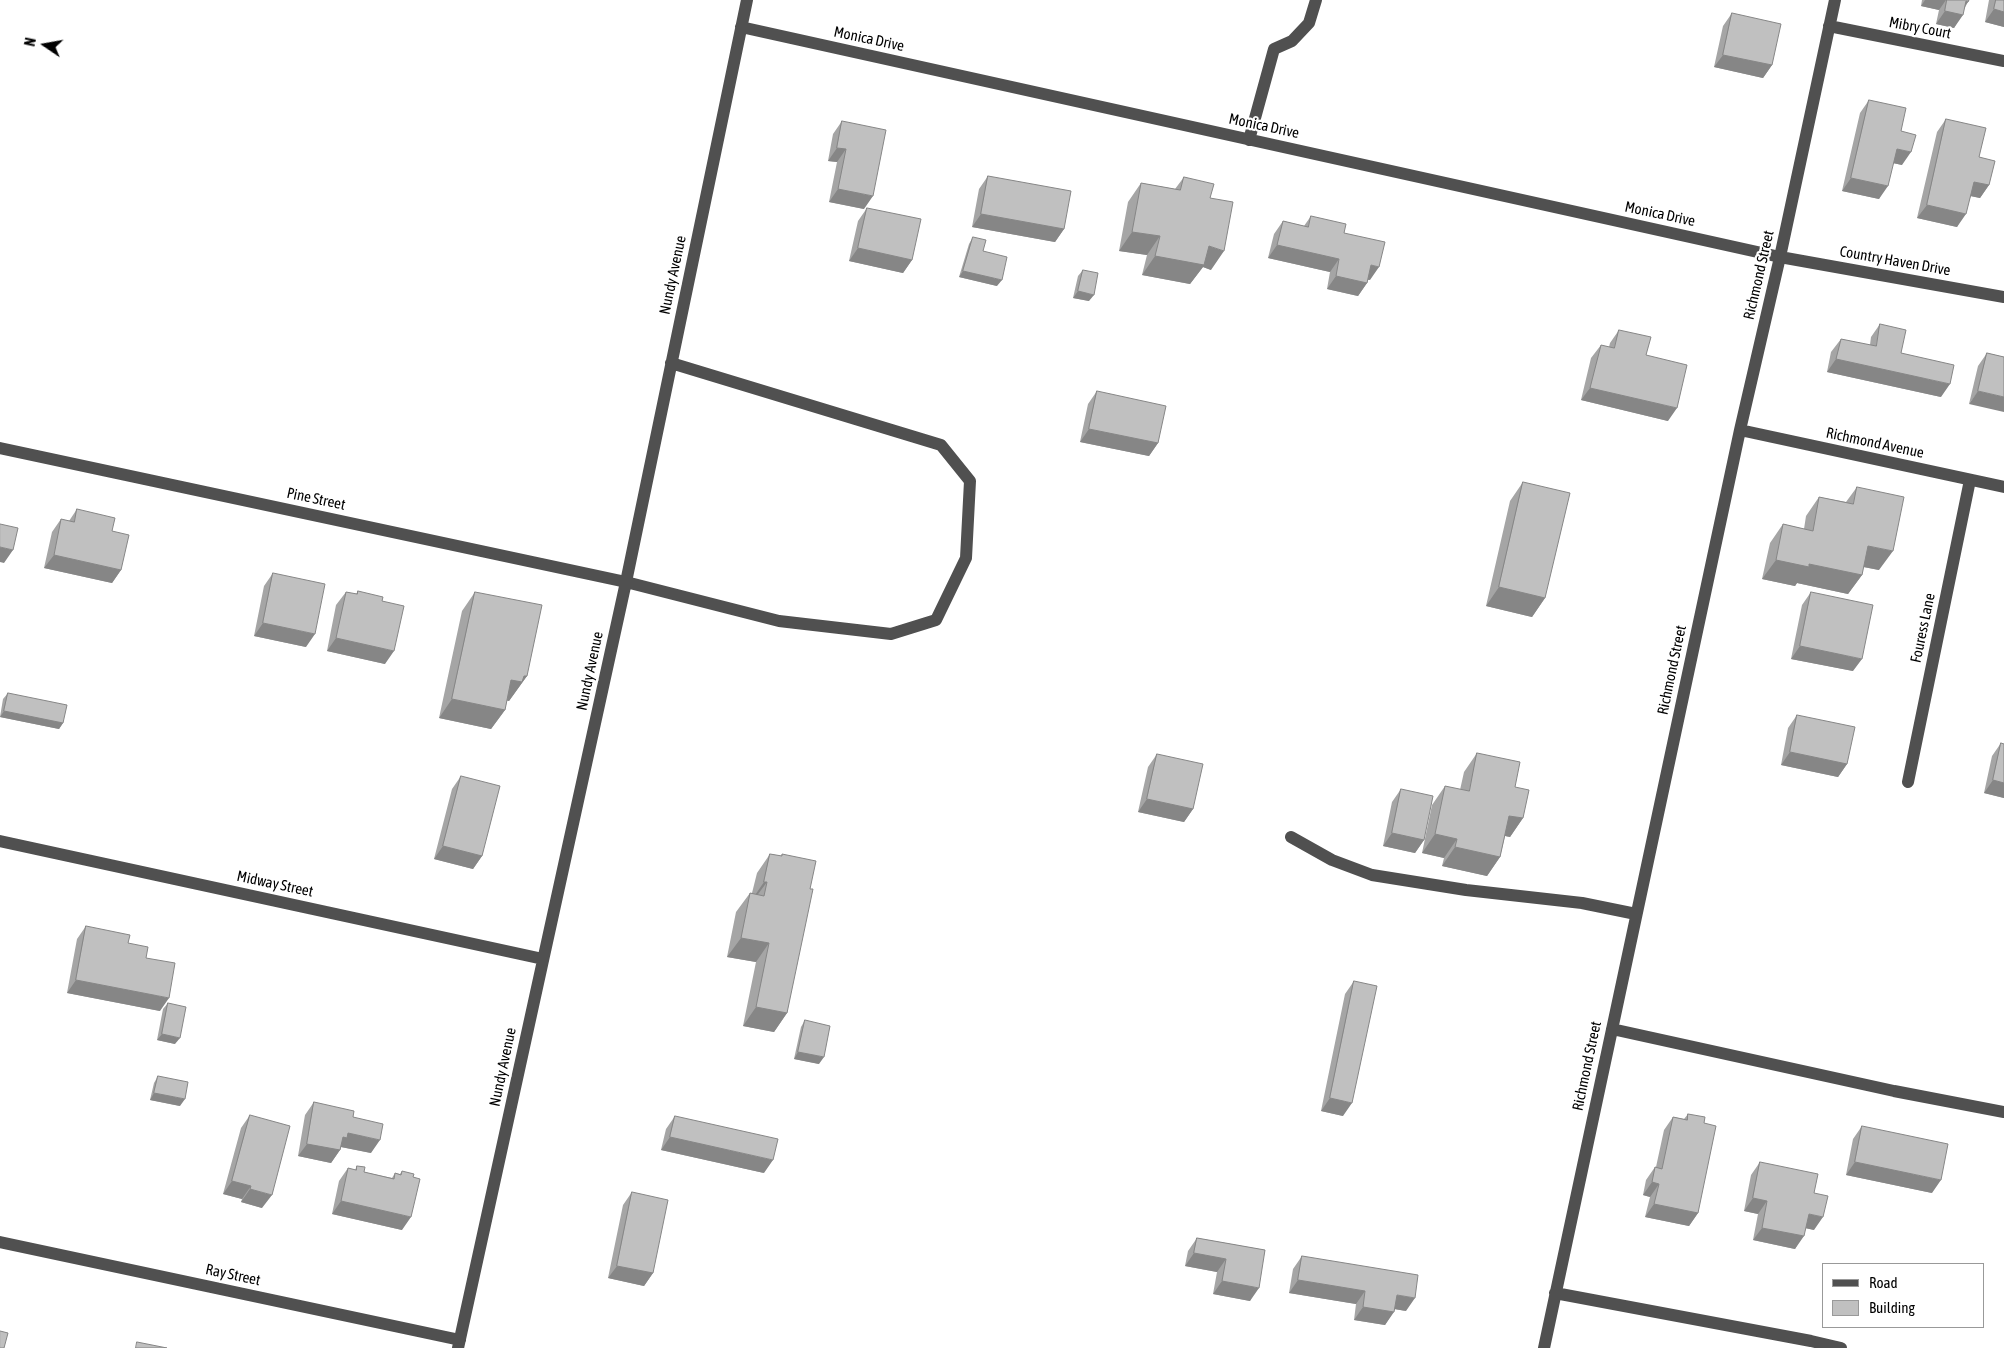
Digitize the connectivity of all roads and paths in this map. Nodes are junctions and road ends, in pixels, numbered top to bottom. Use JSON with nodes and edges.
{"nodes":[{"id":1,"x":747,"y":0,"type":"edge"},
{"id":2,"x":1316,"y":0,"type":"edge"},
{"id":3,"x":1835,"y":0,"type":"edge"},
{"id":4,"x":1829,"y":26,"type":"junction"},
{"id":5,"x":742,"y":27,"type":"junction"},
{"id":6,"x":2004,"y":61,"type":"edge"},
{"id":7,"x":1249,"y":140,"type":"junction"},
{"id":8,"x":1780,"y":257,"type":"junction"},
{"id":9,"x":2004,"y":296,"type":"edge"},
{"id":10,"x":671,"y":363,"type":"junction"},
{"id":11,"x":1740,"y":430,"type":"junction"},
{"id":12,"x":0,"y":448,"type":"edge"},
{"id":13,"x":1970,"y":480,"type":"junction"},
{"id":14,"x":2004,"y":488,"type":"edge"},
{"id":15,"x":626,"y":582,"type":"junction"},
{"id":16,"x":1908,"y":782,"type":"dead end"},
{"id":17,"x":1291,"y":837,"type":"dead end"},
{"id":18,"x":0,"y":841,"type":"edge"},
{"id":19,"x":1636,"y":914,"type":"junction"},
{"id":20,"x":544,"y":959,"type":"junction"},
{"id":21,"x":1612,"y":1029,"type":"junction"},
{"id":22,"x":2004,"y":1112,"type":"edge"},
{"id":23,"x":0,"y":1242,"type":"edge"},
{"id":24,"x":1555,"y":1293,"type":"junction"},
{"id":25,"x":459,"y":1344,"type":"edge"},
{"id":26,"x":1544,"y":1348,"type":"edge"},
{"id":27,"x":1841,"y":1348,"type":"edge"}],
"edges":[{"from":1,"to":5,"type":"street","name":"Nundy Avenue"},
{"from":2,"to":7,"type":"street"},
{"from":3,"to":4,"type":"street","name":"Richmond Street"},
{"from":4,"to":6,"type":"street","name":"Mibry Court"},
{"from":4,"to":8,"type":"street","name":"Richmond Street"},
{"from":5,"to":7,"type":"street","name":"Monica Drive"},
{"from":5,"to":10,"type":"street","name":"Nundy Avenue"},
{"from":7,"to":8,"type":"street","name":"Monica Drive"},
{"from":8,"to":9,"type":"street","name":"Country Haven Drive"},
{"from":8,"to":11,"type":"street","name":"Richmond Street"},
{"from":10,"to":15,"type":"street","name":"Nundy Avenue"},
{"from":10,"to":15,"type":"street","name":"Pine Street"},
{"from":11,"to":13,"type":"street","name":"Richmond Avenue"},
{"from":11,"to":19,"type":"street","name":"Richmond Street"},
{"from":12,"to":15,"type":"street","name":"Pine Street"},
{"from":13,"to":14,"type":"street","name":"Richmond Avenue"},
{"from":13,"to":16,"type":"street","name":"Fouress Lane"},
{"from":15,"to":20,"type":"street","name":"Nundy Avenue"},
{"from":17,"to":19,"type":"street"},
{"from":18,"to":20,"type":"street","name":"Midway Street"},
{"from":19,"to":21,"type":"street","name":"Richmond Street"},
{"from":20,"to":25,"type":"street","name":"Nundy Avenue"},
{"from":21,"to":22,"type":"street"},
{"from":21,"to":24,"type":"street","name":"Richmond Street"},
{"from":23,"to":25,"type":"street","name":"Ray Street"},
{"from":24,"to":26,"type":"street","name":"Richmond Street"},
{"from":24,"to":27,"type":"street"}]}
